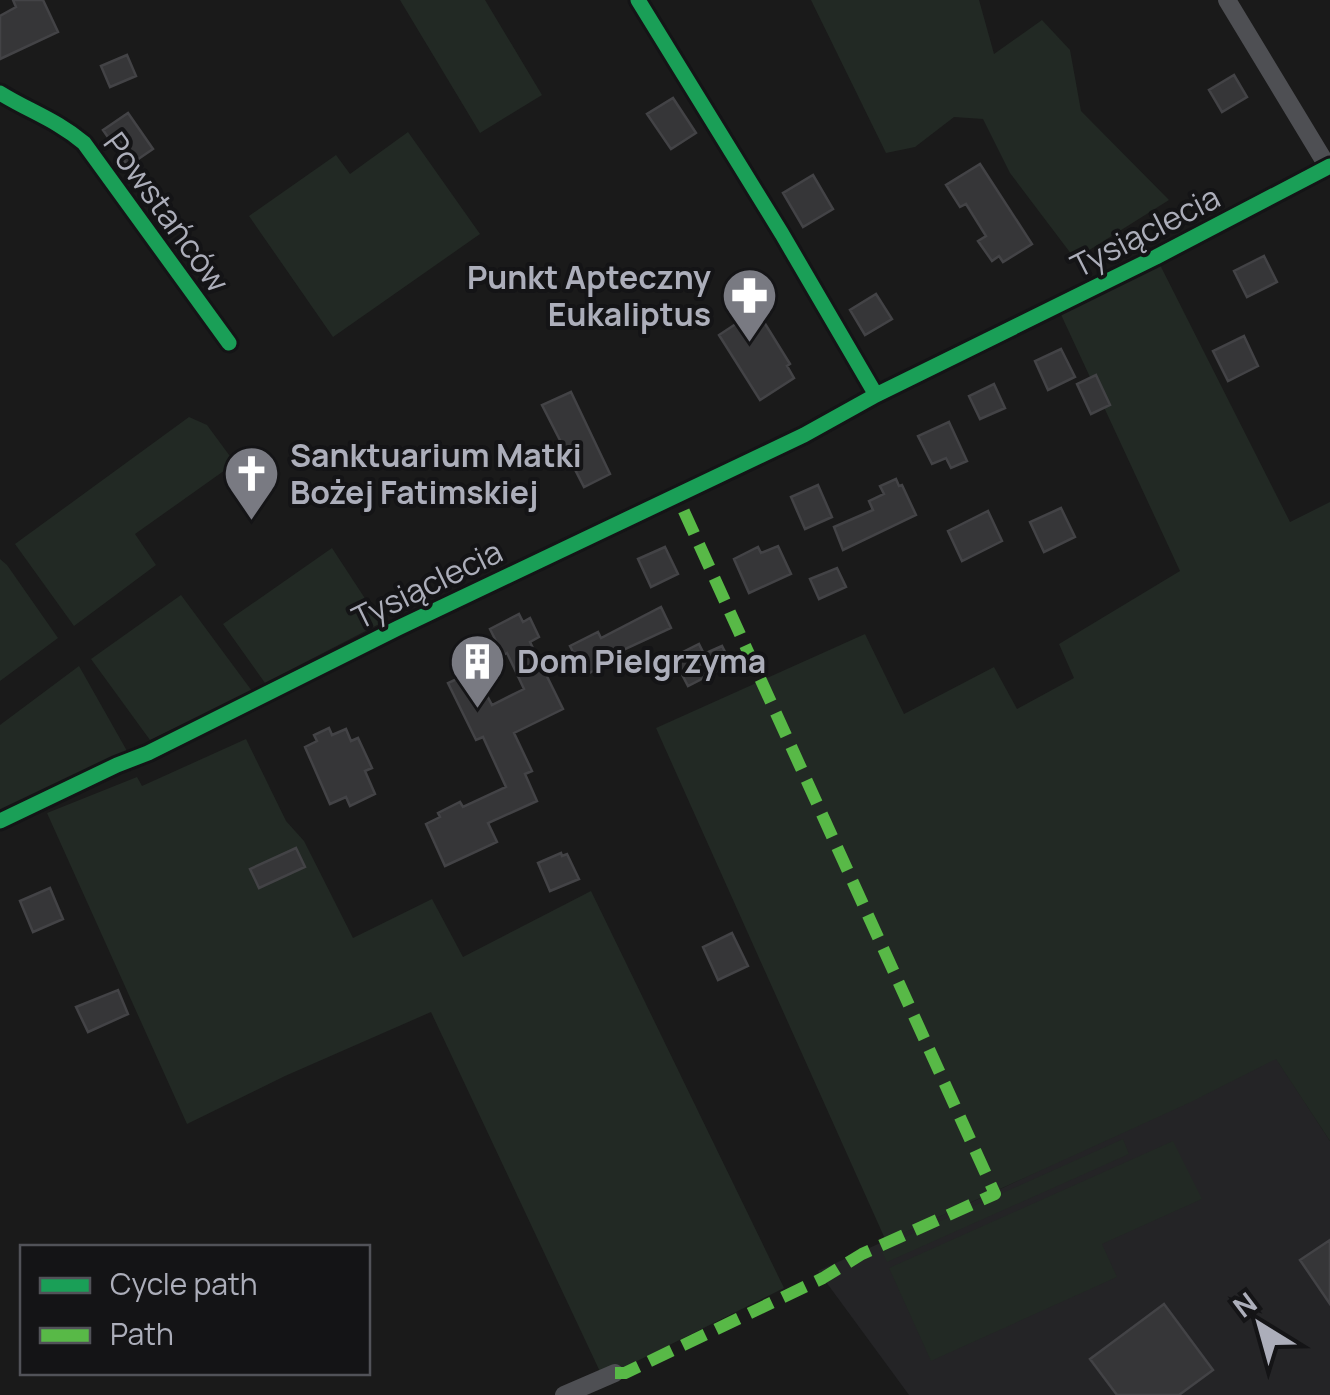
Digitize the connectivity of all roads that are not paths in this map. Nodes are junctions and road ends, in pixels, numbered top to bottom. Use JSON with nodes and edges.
{"nodes":[{"id":1,"x":638,"y":0,"type":"edge"},
{"id":2,"x":1226,"y":0,"type":"edge"},
{"id":3,"x":0,"y":93,"type":"edge"},
{"id":4,"x":1329,"y":167,"type":"edge"},
{"id":5,"x":229,"y":343,"type":"dead end"},
{"id":6,"x":876,"y":396,"type":"junction"},
{"id":7,"x":0,"y":821,"type":"edge"},
{"id":8,"x":615,"y":1373,"type":"dead end"},
{"id":9,"x":564,"y":1395,"type":"edge"}],
"edges":[{"from":1,"to":6,"type":"street"},
{"from":2,"to":4,"type":"street","name":"Tysiąclecia"},
{"from":3,"to":5,"type":"street","name":"Powstańców"},
{"from":4,"to":6,"type":"street","name":"Tysiąclecia"},
{"from":6,"to":7,"type":"street","name":"Tysiąclecia"},
{"from":8,"to":9,"type":"street"}]}
